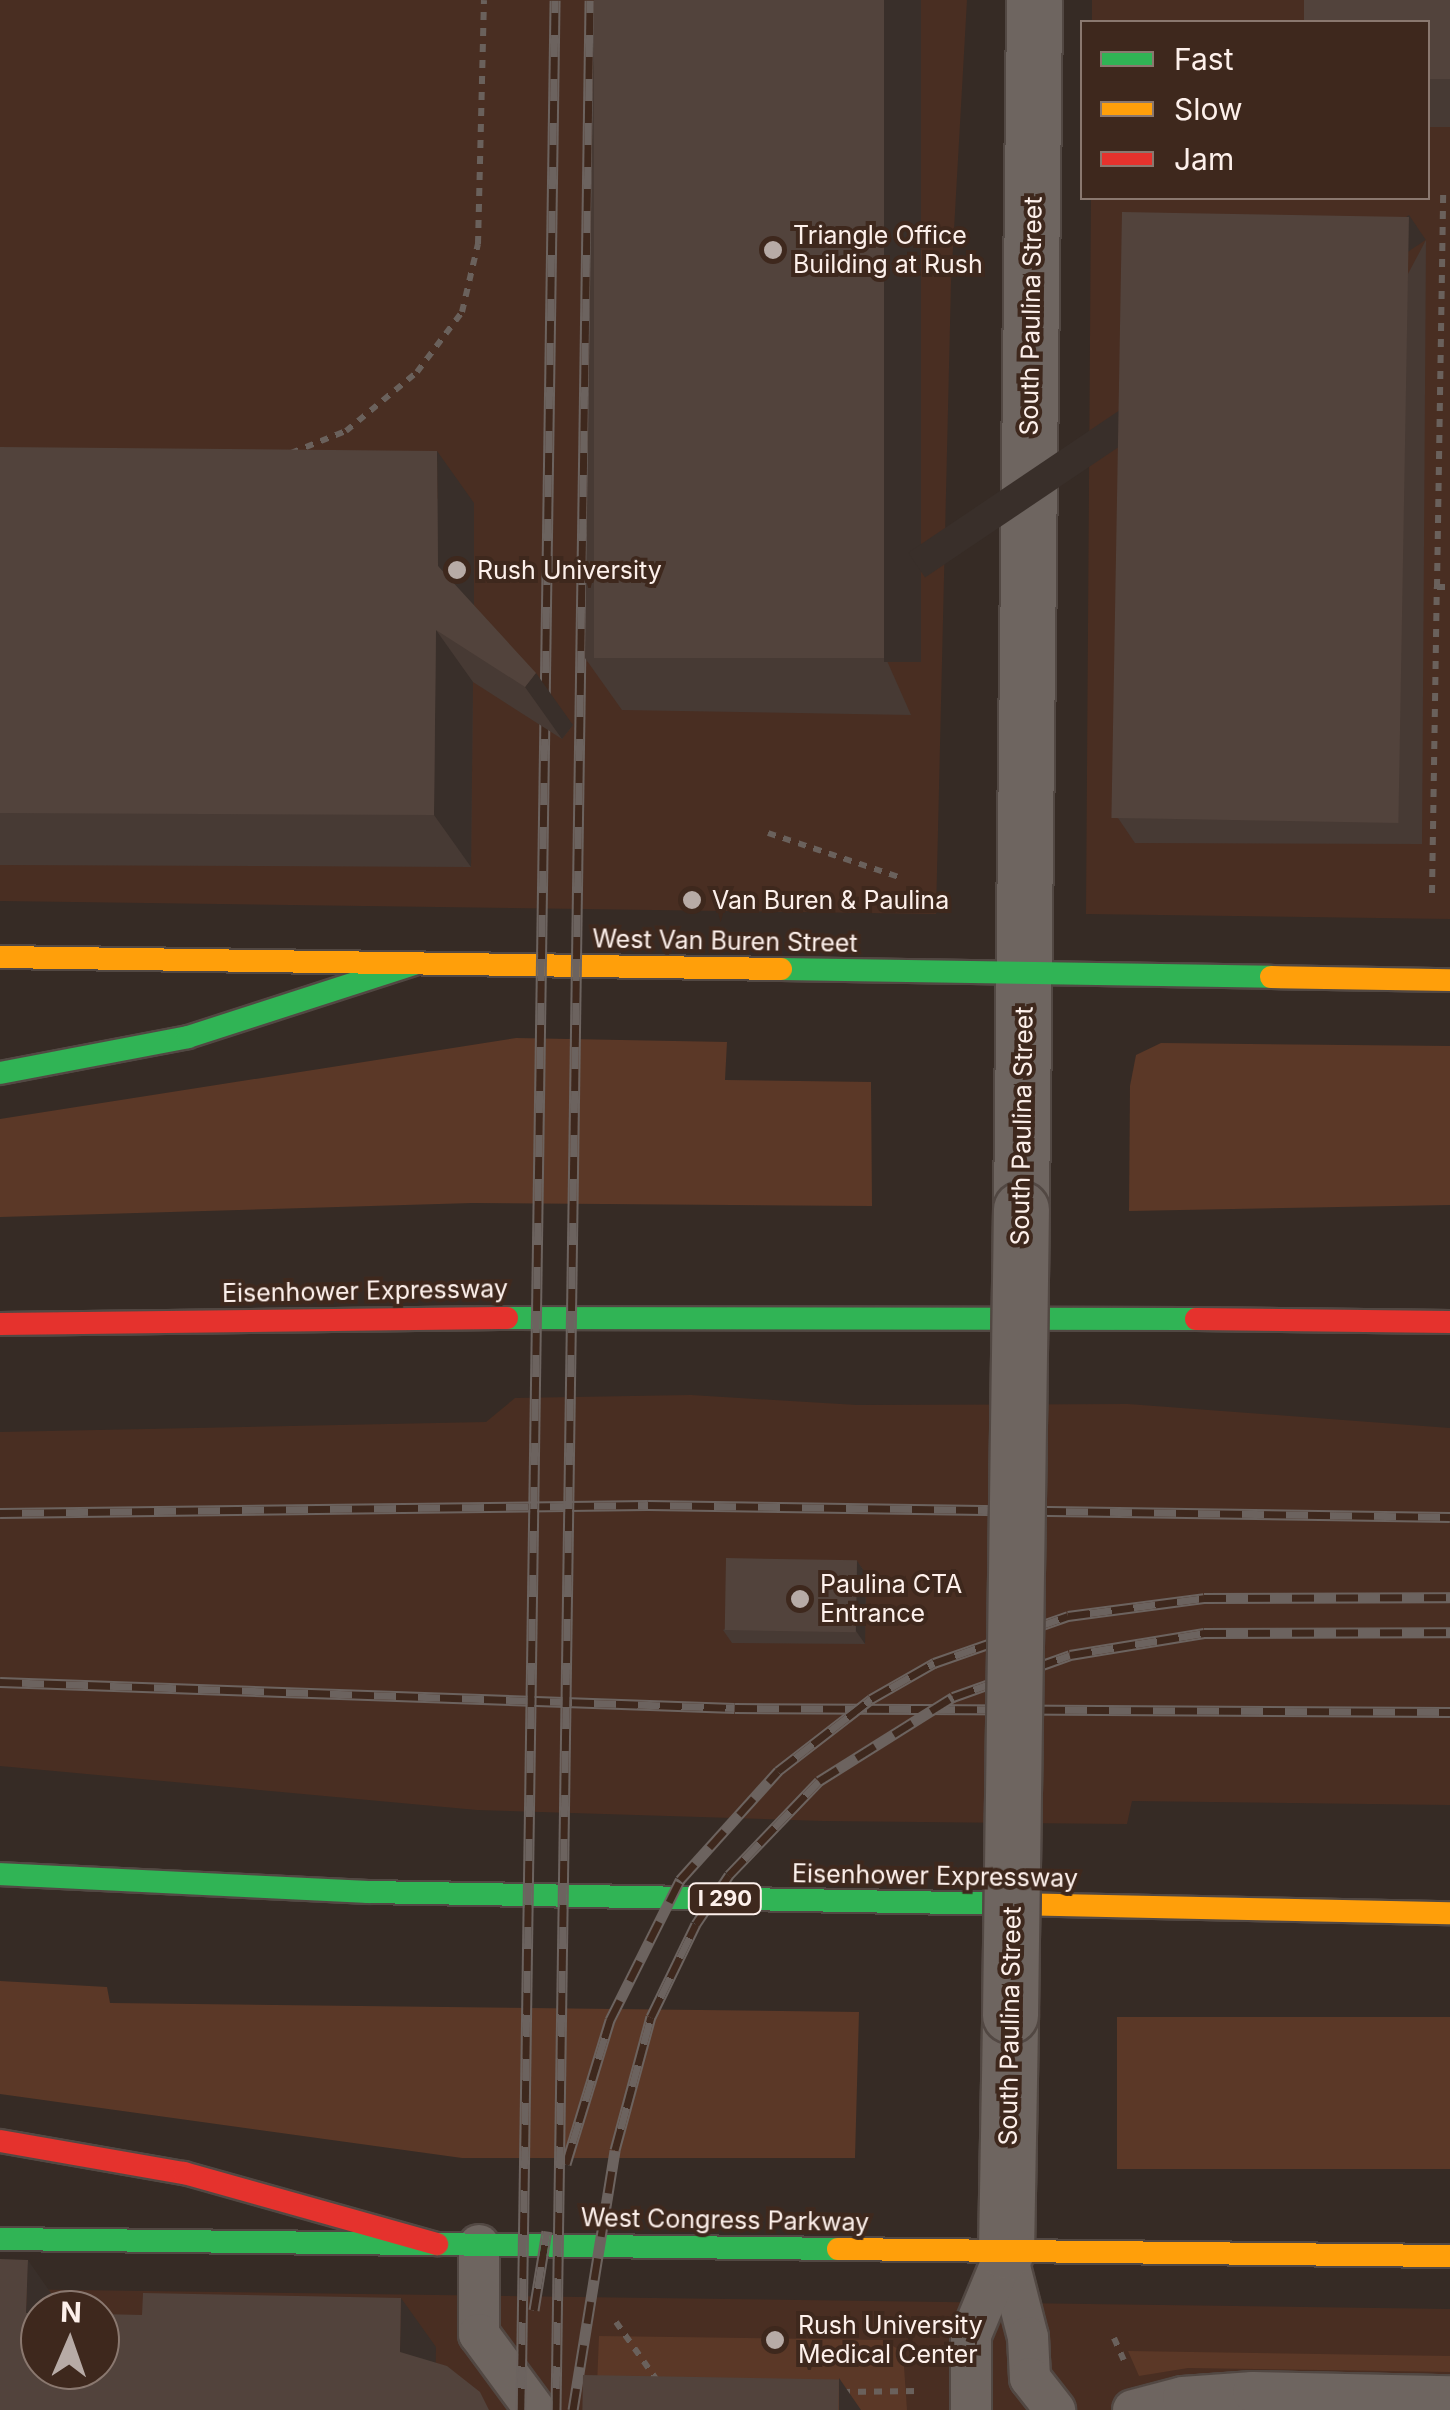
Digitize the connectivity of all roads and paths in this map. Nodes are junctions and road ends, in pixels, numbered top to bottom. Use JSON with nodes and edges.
{"nodes":[{"id":1,"x":484,"y":0,"type":"edge"},
{"id":2,"x":1034,"y":0,"type":"edge"},
{"id":3,"x":1443,"y":192,"type":"dead end"},
{"id":4,"x":284,"y":456,"type":"edge"},
{"id":5,"x":1438,"y":587,"type":"junction"},
{"id":6,"x":1450,"y":587,"type":"edge"},
{"id":7,"x":768,"y":833,"type":"dead end"},
{"id":8,"x":899,"y":877,"type":"dead end"},
{"id":9,"x":1432,"y":893,"type":"dead end"},
{"id":10,"x":0,"y":957,"type":"edge"},
{"id":11,"x":414,"y":964,"type":"junction"},
{"id":12,"x":1024,"y":973,"type":"junction"},
{"id":13,"x":1450,"y":980,"type":"edge"},
{"id":14,"x":0,"y":1073,"type":"edge"},
{"id":15,"x":1450,"y":1322,"type":"edge"},
{"id":16,"x":0,"y":1324,"type":"edge"},
{"id":17,"x":0,"y":1874,"type":"edge"},
{"id":18,"x":1450,"y":1912,"type":"edge"},
{"id":19,"x":0,"y":2141,"type":"edge"},
{"id":20,"x":0,"y":2239,"type":"edge"},
{"id":21,"x":437,"y":2244,"type":"junction"},
{"id":22,"x":479,"y":2245,"type":"junction"},
{"id":23,"x":1006,"y":2251,"type":"junction"},
{"id":24,"x":1450,"y":2256,"type":"edge"},
{"id":25,"x":616,"y":2322,"type":"dead end"},
{"id":26,"x":664,"y":2382,"type":"edge"},
{"id":27,"x":837,"y":2392,"type":"edge"},
{"id":28,"x":926,"y":2392,"type":"dead end"},
{"id":29,"x":1450,"y":2396,"type":"edge"},
{"id":30,"x":1142,"y":2409,"type":"edge"},
{"id":31,"x":535,"y":2410,"type":"edge"},
{"id":32,"x":971,"y":2410,"type":"edge"},
{"id":33,"x":1055,"y":2410,"type":"edge"}],
"edges":[{"from":1,"to":4,"type":"path"},
{"from":2,"to":12,"type":"street","name":"South Paulina Street"},
{"from":3,"to":5,"type":"path"},
{"from":5,"to":6,"type":"path"},
{"from":5,"to":9,"type":"path"},
{"from":7,"to":8,"type":"path"},
{"from":10,"to":11,"type":"main road","name":"West Van Buren Street"},
{"from":11,"to":12,"type":"main road","name":"West Van Buren Street"},
{"from":11,"to":14,"type":"main road"},
{"from":12,"to":13,"type":"main road","name":"West Van Buren Street"},
{"from":12,"to":23,"type":"street","name":"South Paulina Street","bridge":true},
{"from":15,"to":16,"type":"main road","name":"Eisenhower Expressway"},
{"from":17,"to":18,"type":"main road","name":"Eisenhower Expressway","number":"I 290"},
{"from":19,"to":21,"type":"main road"},
{"from":20,"to":21,"type":"main road","name":"West Congress Parkway"},
{"from":21,"to":22,"type":"main road","name":"West Congress Parkway"},
{"from":22,"to":23,"type":"main road","name":"West Congress Parkway"},
{"from":22,"to":31,"type":"lane"},
{"from":23,"to":24,"type":"main road","name":"West Congress Parkway"},
{"from":23,"to":32,"type":"lane"},
{"from":23,"to":33,"type":"lane"},
{"from":25,"to":26,"type":"path"},
{"from":27,"to":28,"type":"path"},
{"from":29,"to":30,"type":"lane"}]}
